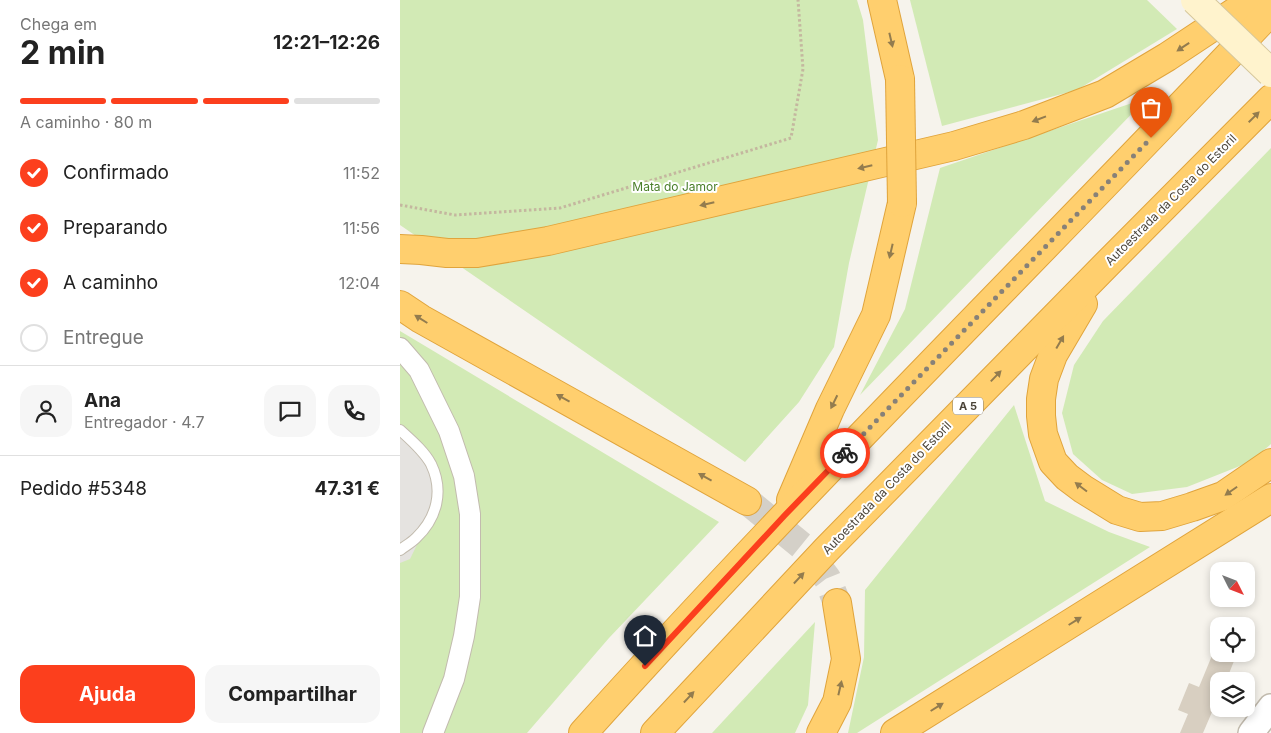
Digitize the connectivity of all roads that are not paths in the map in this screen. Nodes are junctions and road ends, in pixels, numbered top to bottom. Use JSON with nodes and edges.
{"nodes":[{"id":1,"x":882,"y":0,"type":"edge"},
{"id":2,"x":1194,"y":0,"type":"edge"},
{"id":3,"x":1253,"y":0,"type":"edge"},
{"id":4,"x":1271,"y":11,"type":"edge"},
{"id":5,"x":1271,"y":73,"type":"edge"},
{"id":6,"x":1271,"y":99,"type":"edge"},
{"id":7,"x":400,"y":249,"type":"edge"},
{"id":8,"x":1108,"y":263,"type":"junction"},
{"id":9,"x":400,"y":304,"type":"edge"},
{"id":10,"x":400,"y":348,"type":"edge"},
{"id":11,"x":400,"y":430,"type":"edge"},
{"id":12,"x":1271,"y":463,"type":"edge"},
{"id":13,"x":1271,"y":498,"type":"edge"},
{"id":14,"x":747,"y":500,"type":"tunnel mouth"},
{"id":15,"x":785,"y":515,"type":"junction"},
{"id":16,"x":400,"y":550,"type":"edge"},
{"id":17,"x":837,"y":603,"type":"tunnel mouth"},
{"id":18,"x":1271,"y":707,"type":"edge"},
{"id":19,"x":433,"y":733,"type":"edge"},
{"id":20,"x":583,"y":733,"type":"edge"},
{"id":21,"x":656,"y":733,"type":"edge"},
{"id":22,"x":821,"y":733,"type":"edge"},
{"id":23,"x":896,"y":733,"type":"edge"},
{"id":24,"x":1251,"y":733,"type":"edge"}],
"edges":[{"from":1,"to":15,"type":"highway","one_way":true,"bridge":true},
{"from":2,"to":5,"type":"main road","bridge":true},
{"from":3,"to":7,"type":"highway","one_way":true},
{"from":4,"to":15,"type":"highway"},
{"from":8,"to":6,"type":"highway","name":"Autoestrada da Costa do Estoril","number":"A 5","one_way":true},
{"from":12,"to":8,"type":"highway","one_way":true},
{"from":21,"to":8,"type":"highway","name":"Autoestrada da Costa do Estoril","number":"A 5","one_way":true},
{"from":14,"to":9,"type":"highway","one_way":true},
{"from":10,"to":19,"type":"street"},
{"from":11,"to":16,"type":"lane"},
{"from":23,"to":13,"type":"highway","one_way":true},
{"from":15,"to":20,"type":"highway"},
{"from":22,"to":17,"type":"highway","one_way":true},
{"from":18,"to":24,"type":"street"}]}
